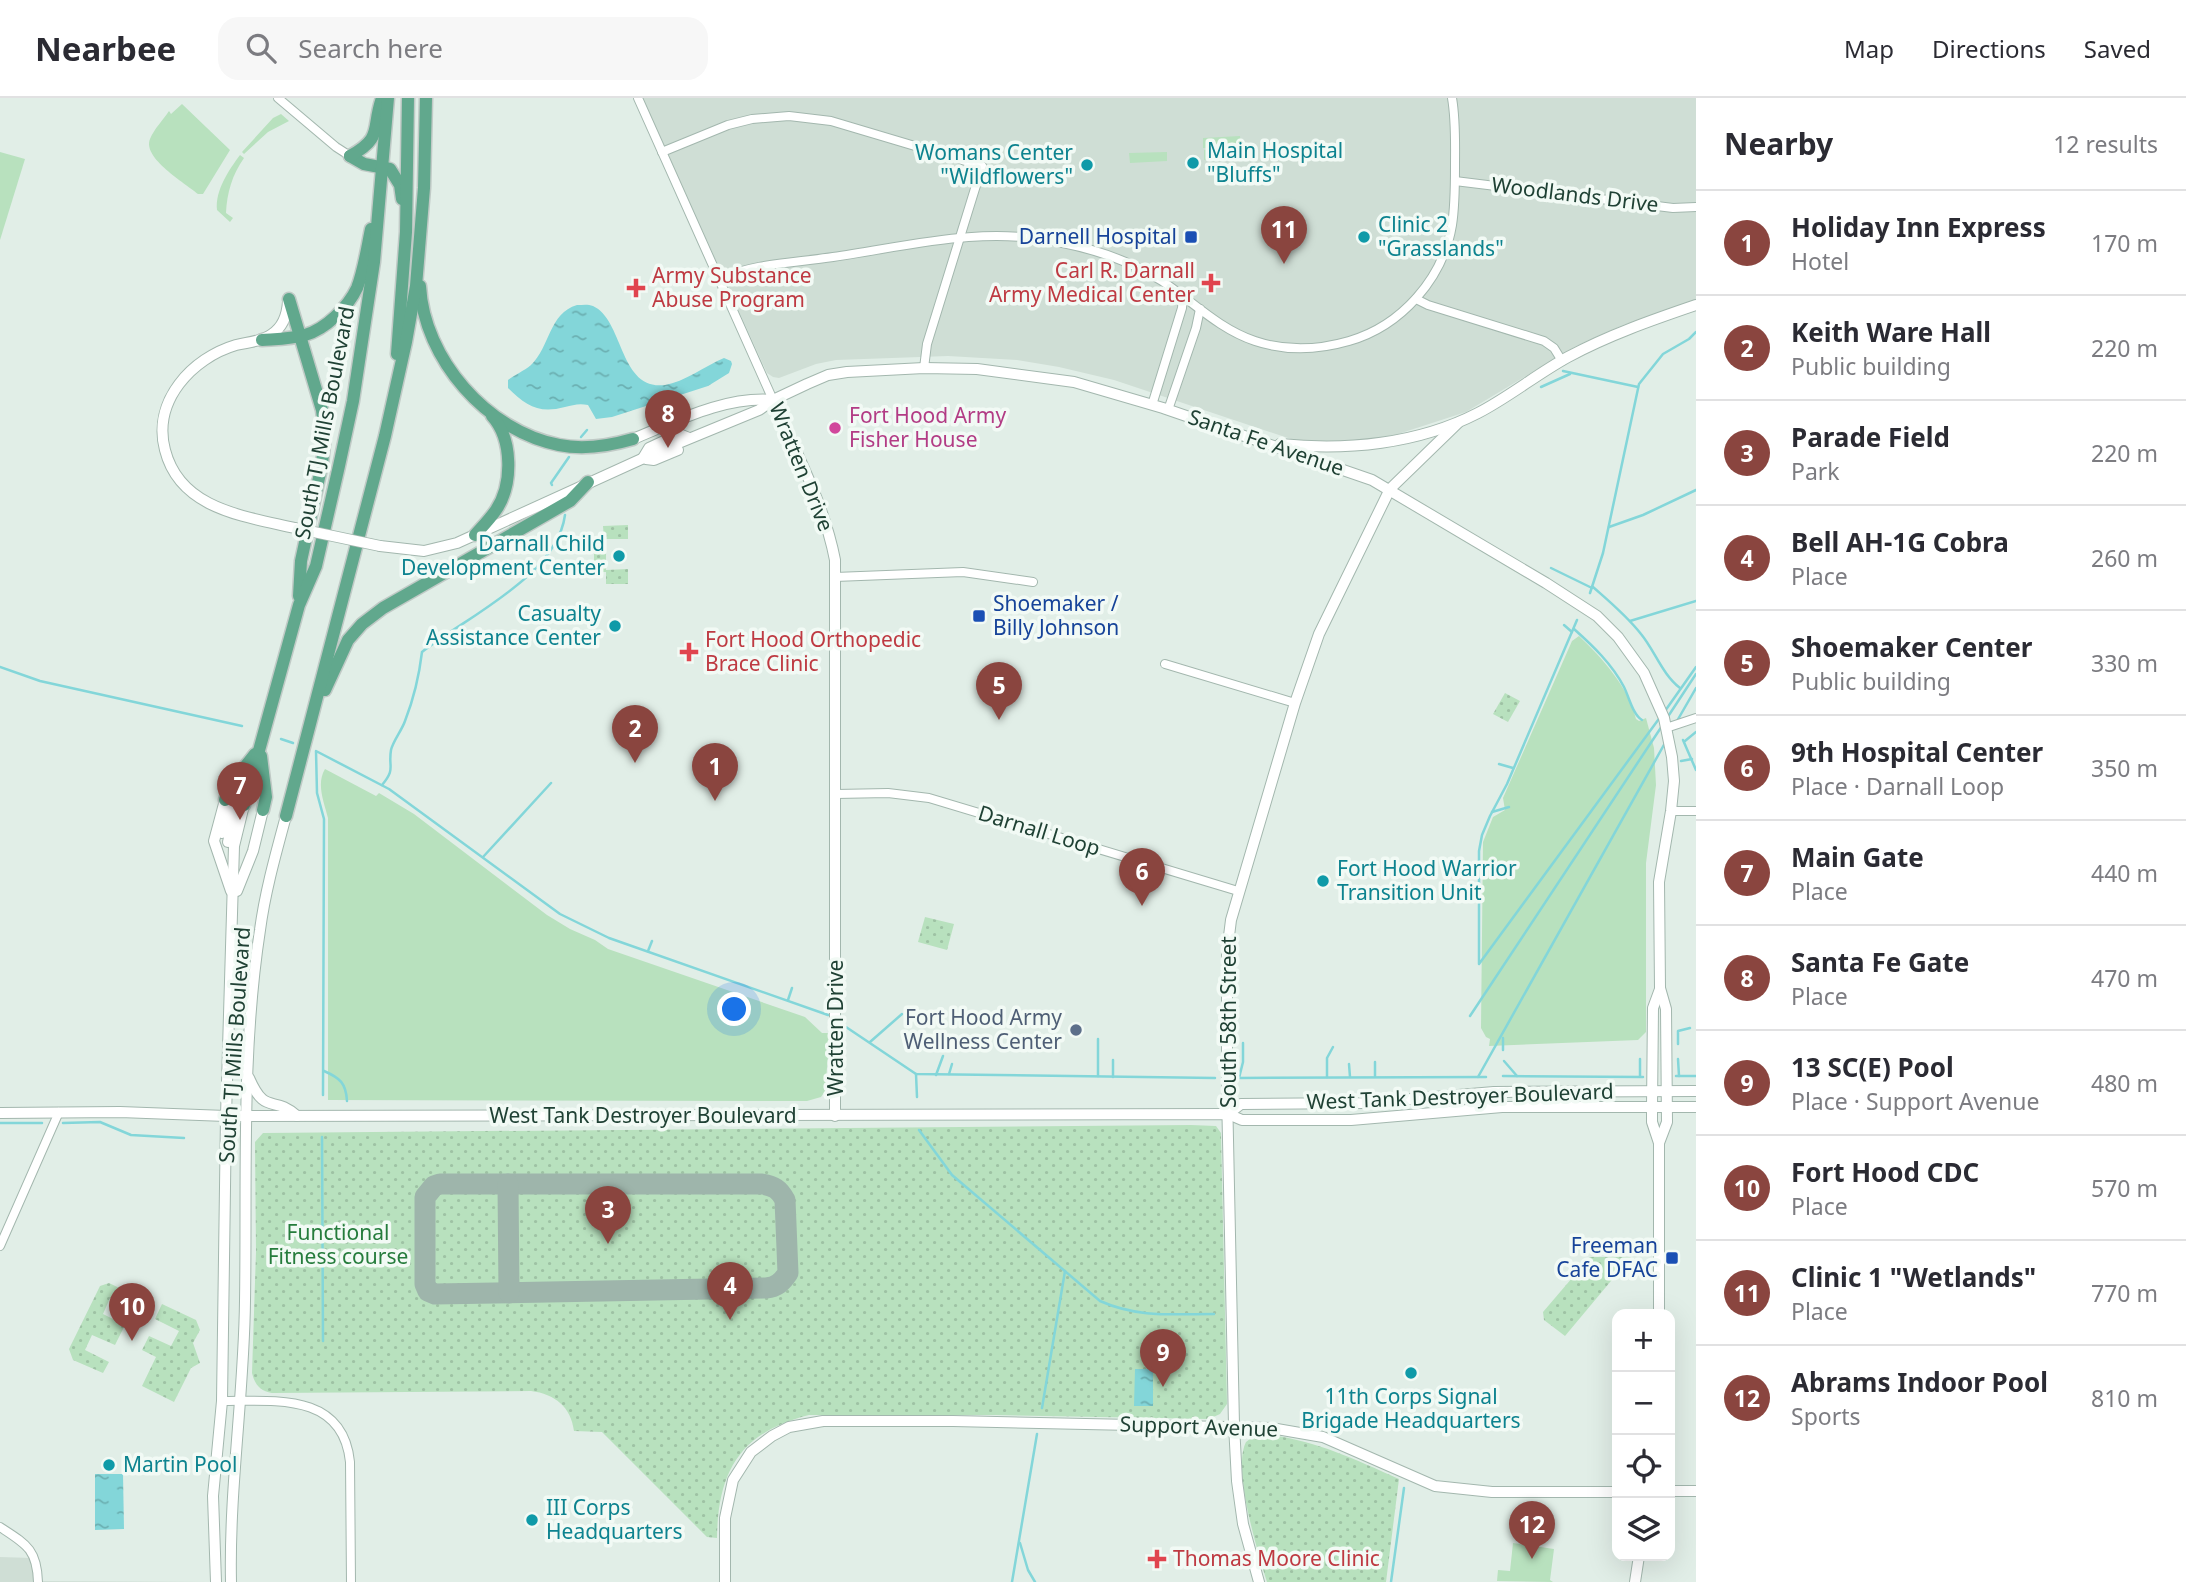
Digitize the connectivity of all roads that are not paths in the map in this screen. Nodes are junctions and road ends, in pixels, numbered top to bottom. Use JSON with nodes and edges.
{"nodes":[{"id":1,"x":278,"y":98,"type":"edge"},
{"id":2,"x":382,"y":98,"type":"edge"},
{"id":3,"x":388,"y":98,"type":"edge"},
{"id":4,"x":408,"y":98,"type":"edge"},
{"id":5,"x":426,"y":98,"type":"edge"},
{"id":6,"x":638,"y":98,"type":"edge"},
{"id":7,"x":1452,"y":98,"type":"edge"},
{"id":8,"x":662,"y":152,"type":"junction"},
{"id":9,"x":350,"y":156,"type":"junction"},
{"id":10,"x":383,"y":172,"type":"junction"},
{"id":11,"x":1455,"y":181,"type":"junction"},
{"id":12,"x":1696,"y":207,"type":"edge"},
{"id":13,"x":406,"y":232,"type":"junction"},
{"id":14,"x":960,"y":236,"type":"junction"},
{"id":15,"x":419,"y":257,"type":"junction"},
{"id":16,"x":719,"y":279,"type":"junction"},
{"id":17,"x":1183,"y":296,"type":"junction"},
{"id":18,"x":289,"y":299,"type":"joint"},
{"id":19,"x":1416,"y":299,"type":"junction"},
{"id":20,"x":1696,"y":304,"type":"edge"},
{"id":21,"x":1200,"y":309,"type":"junction"},
{"id":22,"x":300,"y":336,"type":"junction"},
{"id":23,"x":262,"y":340,"type":"junction"},
{"id":24,"x":1562,"y":361,"type":"junction"},
{"id":25,"x":924,"y":368,"type":"junction"},
{"id":26,"x":393,"y":400,"type":"junction"},
{"id":27,"x":773,"y":400,"type":"junction"},
{"id":28,"x":481,"y":404,"type":"junction"},
{"id":29,"x":1152,"y":405,"type":"junction"},
{"id":30,"x":1168,"y":410,"type":"junction"},
{"id":31,"x":1458,"y":423,"type":"junction"},
{"id":32,"x":633,"y":439,"type":"joint"},
{"id":33,"x":1263,"y":442,"type":"junction"},
{"id":34,"x":589,"y":482,"type":"junction"},
{"id":35,"x":1390,"y":489,"type":"junction"},
{"id":36,"x":475,"y":535,"type":"junction"},
{"id":37,"x":835,"y":577,"type":"junction"},
{"id":38,"x":1033,"y":582,"type":"dead end"},
{"id":39,"x":299,"y":605,"type":"junction"},
{"id":40,"x":1165,"y":664,"type":"dead end"},
{"id":41,"x":1295,"y":704,"type":"junction"},
{"id":42,"x":315,"y":709,"type":"junction"},
{"id":43,"x":1696,"y":718,"type":"edge"},
{"id":44,"x":1666,"y":728,"type":"junction"},
{"id":45,"x":260,"y":748,"type":"junction"},
{"id":46,"x":836,"y":794,"type":"junction"},
{"id":47,"x":244,"y":805,"type":"junction"},
{"id":48,"x":1671,"y":811,"type":"junction"},
{"id":49,"x":1696,"y":811,"type":"edge"},
{"id":50,"x":286,"y":816,"type":"joint"},
{"id":51,"x":1238,"y":891,"type":"junction"},
{"id":52,"x":234,"y":898,"type":"junction"},
{"id":53,"x":1660,"y":988,"type":"junction"},
{"id":54,"x":248,"y":1074,"type":"junction"},
{"id":55,"x":1652,"y":1091,"type":"junction"},
{"id":56,"x":1667,"y":1091,"type":"junction"},
{"id":57,"x":1696,"y":1091,"type":"edge"},
{"id":58,"x":1652,"y":1107,"type":"junction"},
{"id":59,"x":1667,"y":1107,"type":"junction"},
{"id":60,"x":1696,"y":1107,"type":"edge"},
{"id":61,"x":59,"y":1112,"type":"junction"},
{"id":62,"x":0,"y":1114,"type":"edge"},
{"id":63,"x":1228,"y":1114,"type":"junction"},
{"id":64,"x":226,"y":1116,"type":"junction"},
{"id":65,"x":245,"y":1116,"type":"junction"},
{"id":66,"x":297,"y":1116,"type":"junction"},
{"id":67,"x":835,"y":1116,"type":"junction"},
{"id":68,"x":1659,"y":1143,"type":"junction"},
{"id":69,"x":0,"y":1246,"type":"edge"},
{"id":70,"x":1659,"y":1309,"type":"edge"},
{"id":71,"x":222,"y":1401,"type":"junction"},
{"id":72,"x":241,"y":1401,"type":"junction"},
{"id":73,"x":1234,"y":1425,"type":"junction"},
{"id":74,"x":1696,"y":1491,"type":"edge"},
{"id":75,"x":1612,"y":1492,"type":"edge"},
{"id":76,"x":1675,"y":1492,"type":"edge"},
{"id":77,"x":0,"y":1527,"type":"edge"},
{"id":78,"x":1638,"y":1561,"type":"edge"},
{"id":79,"x":38,"y":1582,"type":"edge"},
{"id":80,"x":216,"y":1582,"type":"edge"},
{"id":81,"x":231,"y":1582,"type":"edge"},
{"id":82,"x":351,"y":1582,"type":"edge"},
{"id":83,"x":725,"y":1582,"type":"edge"},
{"id":84,"x":1259,"y":1582,"type":"edge"},
{"id":85,"x":1635,"y":1582,"type":"edge"}],
"edges":[{"from":1,"to":9,"type":"street"},
{"from":2,"to":9,"type":"main road"},
{"from":3,"to":10,"type":"main road","name":"South TJ Mills Boulevard"},
{"from":4,"to":13,"type":"main road","name":"South TJ Mills Boulevard"},
{"from":5,"to":15,"type":"main road","name":"South TJ Mills Boulevard"},
{"from":6,"to":8,"type":"street","name":"Wratten Drive"},
{"from":7,"to":11,"type":"street"},
{"from":8,"to":14,"type":"street"},
{"from":8,"to":16,"type":"street","name":"Wratten Drive"},
{"from":9,"to":10,"type":"main road"},
{"from":10,"to":13,"type":"main road"},
{"from":10,"to":22,"type":"main road"},
{"from":10,"to":39,"type":"main road","name":"South TJ Mills Boulevard"},
{"from":11,"to":12,"type":"street","name":"Woodlands Drive"},
{"from":11,"to":19,"type":"street"},
{"from":13,"to":26,"type":"main road","name":"South TJ Mills Boulevard"},
{"from":14,"to":16,"type":"street"},
{"from":14,"to":17,"type":"street"},
{"from":14,"to":25,"type":"street"},
{"from":15,"to":26,"type":"main road","name":"South TJ Mills Boulevard"},
{"from":15,"to":28,"type":"main road"},
{"from":16,"to":27,"type":"street","name":"Wratten Drive"},
{"from":17,"to":21,"type":"street"},
{"from":17,"to":29,"type":"street"},
{"from":18,"to":22,"type":"main road"},
{"from":18,"to":23,"type":"street"},
{"from":19,"to":21,"type":"street"},
{"from":19,"to":24,"type":"street"},
{"from":20,"to":24,"type":"street"},
{"from":21,"to":30,"type":"street"},
{"from":22,"to":23,"type":"main road"},
{"from":22,"to":39,"type":"main road"},
{"from":23,"to":36,"type":"street","name":"Santa Fe Avenue","bridge":true},
{"from":24,"to":31,"type":"street"},
{"from":25,"to":27,"type":"street","name":"Santa Fe Avenue"},
{"from":25,"to":29,"type":"street","name":"Santa Fe Avenue"},
{"from":26,"to":42,"type":"main road","name":"South TJ Mills Boulevard"},
{"from":27,"to":32,"type":"street"},
{"from":27,"to":34,"type":"street","name":"Santa Fe Avenue"},
{"from":27,"to":37,"type":"street","name":"Wratten Drive"},
{"from":28,"to":32,"type":"main road"},
{"from":28,"to":36,"type":"main road"},
{"from":29,"to":30,"type":"street","name":"Santa Fe Avenue"},
{"from":30,"to":33,"type":"street","name":"Santa Fe Avenue"},
{"from":31,"to":33,"type":"street"},
{"from":31,"to":35,"type":"street","name":"South 58th Street"},
{"from":33,"to":35,"type":"street","name":"Santa Fe Avenue"},
{"from":34,"to":36,"type":"street","name":"Santa Fe Avenue"},
{"from":34,"to":42,"type":"main road"},
{"from":35,"to":41,"type":"street","name":"South 58th Street"},
{"from":35,"to":44,"type":"street","name":"Santa Fe Avenue"},
{"from":37,"to":38,"type":"street"},
{"from":37,"to":46,"type":"street","name":"Wratten Drive"},
{"from":39,"to":45,"type":"main road","name":"South TJ Mills Boulevard"},
{"from":40,"to":41,"type":"street"},
{"from":41,"to":51,"type":"street","name":"South 58th Street"},
{"from":42,"to":50,"type":"main road","name":"South TJ Mills Boulevard"},
{"from":43,"to":44,"type":"street"},
{"from":44,"to":48,"type":"street","name":"Santa Fe Avenue"},
{"from":45,"to":47,"type":"main road","name":"South TJ Mills Boulevard"},
{"from":45,"to":47,"type":"main road"},
{"from":45,"to":47,"type":"main road"},
{"from":46,"to":51,"type":"street","name":"Darnall Loop"},
{"from":46,"to":67,"type":"street","name":"Wratten Drive"},
{"from":47,"to":52,"type":"street","name":"South TJ Mills Boulevard"},
{"from":47,"to":52,"type":"street"},
{"from":47,"to":52,"type":"street"},
{"from":48,"to":49,"type":"street"},
{"from":48,"to":53,"type":"street","name":"Santa Fe Avenue"},
{"from":50,"to":54,"type":"street","name":"South TJ Mills Boulevard"},
{"from":51,"to":63,"type":"street","name":"South 58th Street"},
{"from":52,"to":64,"type":"street","name":"South TJ Mills Boulevard"},
{"from":53,"to":55,"type":"street"},
{"from":53,"to":56,"type":"street"},
{"from":54,"to":65,"type":"street","name":"South TJ Mills Boulevard"},
{"from":54,"to":66,"type":"street"},
{"from":55,"to":56,"type":"street","name":"West Tank Destroyer Boulevard"},
{"from":55,"to":58,"type":"street"},
{"from":55,"to":63,"type":"street","name":"West Tank Destroyer Boulevard"},
{"from":56,"to":57,"type":"street","name":"West Tank Destroyer Boulevard"},
{"from":56,"to":59,"type":"street"},
{"from":58,"to":59,"type":"street","name":"West Tank Destroyer Boulevard"},
{"from":58,"to":63,"type":"street","name":"West Tank Destroyer Boulevard"},
{"from":58,"to":68,"type":"street"},
{"from":59,"to":60,"type":"street","name":"West Tank Destroyer Boulevard"},
{"from":59,"to":68,"type":"street"},
{"from":61,"to":62,"type":"street","name":"West Tank Destroyer Boulevard"},
{"from":61,"to":64,"type":"street","name":"West Tank Destroyer Boulevard"},
{"from":61,"to":69,"type":"street"},
{"from":63,"to":67,"type":"street","name":"West Tank Destroyer Boulevard"},
{"from":63,"to":73,"type":"street","name":"South 58th Street"},
{"from":64,"to":65,"type":"street","name":"West Tank Destroyer Boulevard"},
{"from":64,"to":71,"type":"street","name":"South TJ Mills Boulevard"},
{"from":65,"to":66,"type":"street","name":"West Tank Destroyer Boulevard"},
{"from":65,"to":72,"type":"street","name":"South TJ Mills Boulevard"},
{"from":66,"to":67,"type":"street","name":"West Tank Destroyer Boulevard"},
{"from":68,"to":70,"type":"street"},
{"from":71,"to":72,"type":"street"},
{"from":71,"to":80,"type":"street","name":"South TJ Mills Boulevard"},
{"from":72,"to":81,"type":"street","name":"South TJ Mills Boulevard"},
{"from":72,"to":82,"type":"street"},
{"from":73,"to":75,"type":"street","name":"Support Avenue"},
{"from":73,"to":83,"type":"street","name":"Support Avenue"},
{"from":73,"to":84,"type":"street","name":"South 58th Street"},
{"from":74,"to":76,"type":"street"},
{"from":77,"to":79,"type":"street"},
{"from":78,"to":85,"type":"street"}]}
